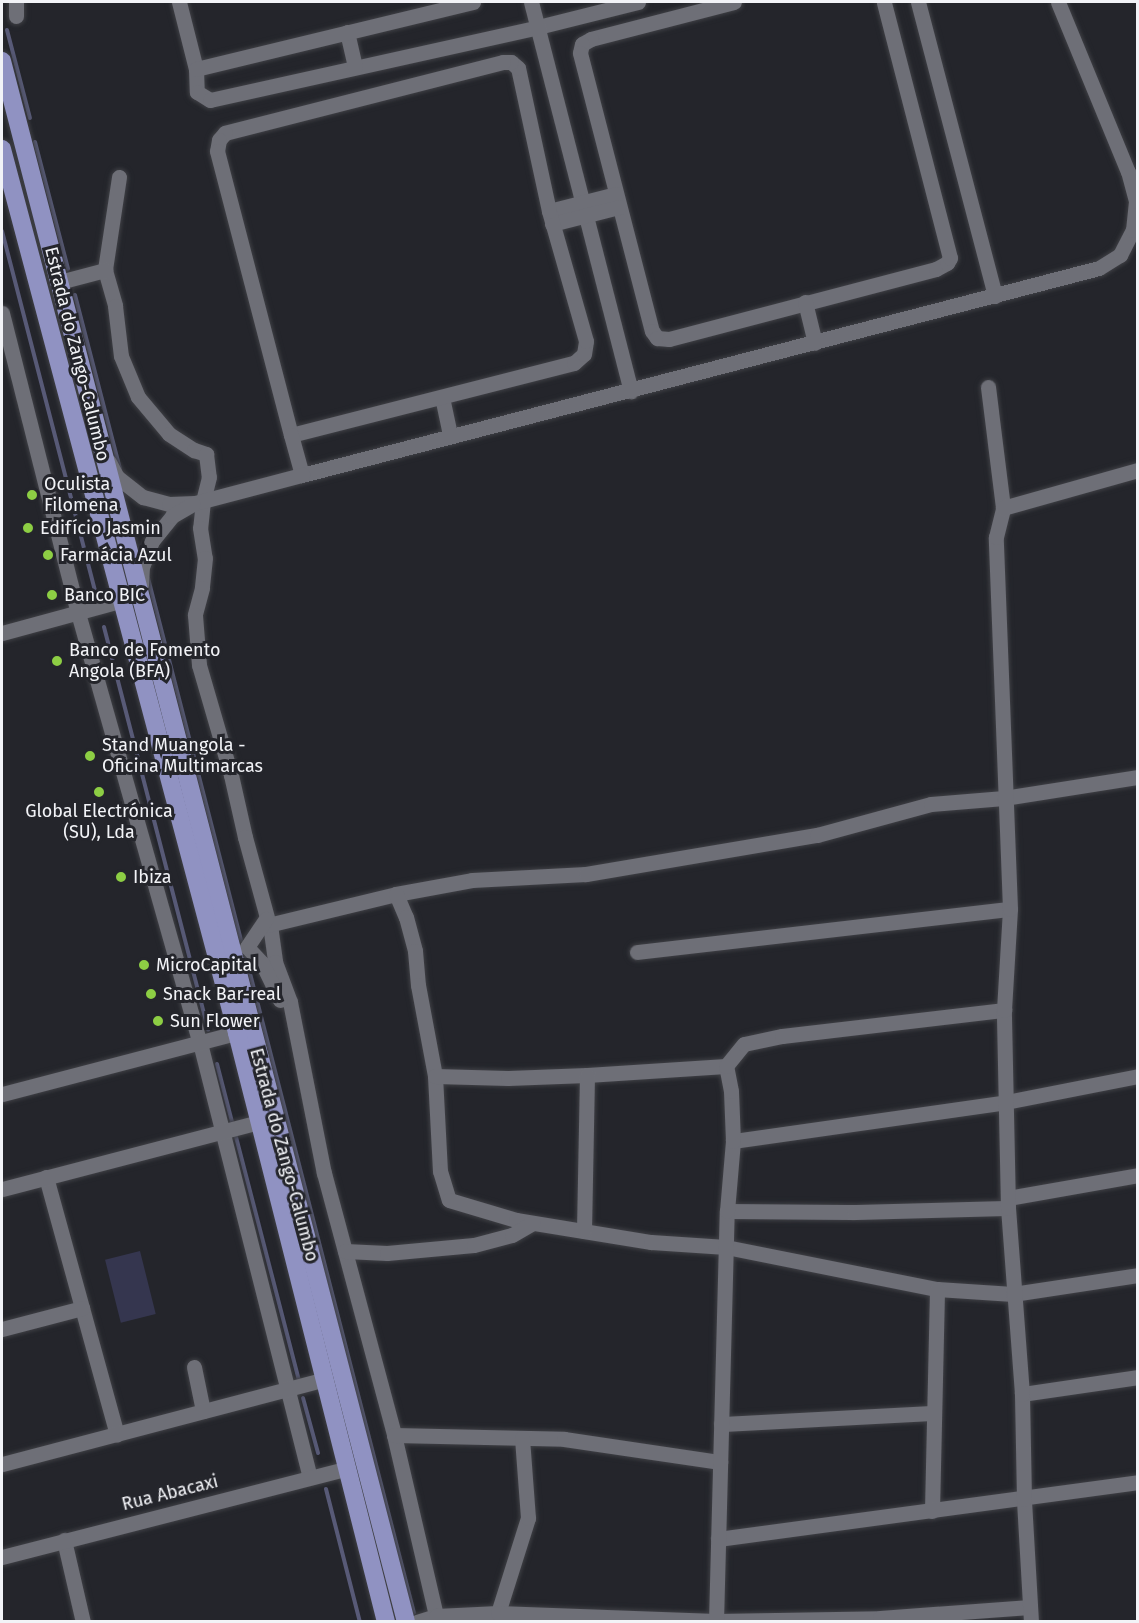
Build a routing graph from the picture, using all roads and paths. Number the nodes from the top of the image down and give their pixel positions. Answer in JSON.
{"nodes":[{"id":1,"x":179,"y":2,"type":"edge"},
{"id":2,"x":473,"y":2,"type":"edge"},
{"id":3,"x":531,"y":2,"type":"edge"},
{"id":4,"x":638,"y":2,"type":"edge"},
{"id":5,"x":734,"y":2,"type":"edge"},
{"id":6,"x":884,"y":2,"type":"edge"},
{"id":7,"x":918,"y":2,"type":"edge"},
{"id":8,"x":1058,"y":2,"type":"edge"},
{"id":9,"x":538,"y":27,"type":"junction"},
{"id":10,"x":348,"y":32,"type":"junction"},
{"id":11,"x":2,"y":62,"type":"edge"},
{"id":12,"x":355,"y":67,"type":"junction"},
{"id":13,"x":196,"y":69,"type":"junction"},
{"id":14,"x":2,"y":149,"type":"edge"},
{"id":15,"x":119,"y":177,"type":"dead end"},
{"id":16,"x":6,"y":181,"type":"edge"},
{"id":17,"x":617,"y":201,"type":"junction"},
{"id":18,"x":584,"y":209,"type":"junction"},
{"id":19,"x":551,"y":217,"type":"junction"},
{"id":20,"x":105,"y":270,"type":"junction"},
{"id":21,"x":67,"y":280,"type":"junction"},
{"id":22,"x":995,"y":296,"type":"junction"},
{"id":23,"x":806,"y":302,"type":"junction"},
{"id":24,"x":2,"y":313,"type":"edge"},
{"id":25,"x":815,"y":343,"type":"junction"},
{"id":26,"x":988,"y":387,"type":"dead end"},
{"id":27,"x":631,"y":391,"type":"junction"},
{"id":28,"x":442,"y":396,"type":"junction"},
{"id":29,"x":291,"y":435,"type":"junction"},
{"id":30,"x":450,"y":436,"type":"junction"},
{"id":31,"x":102,"y":449,"type":"junction"},
{"id":32,"x":1137,"y":470,"type":"edge"},
{"id":33,"x":302,"y":475,"type":"junction"},
{"id":34,"x":199,"y":502,"type":"junction"},
{"id":35,"x":1003,"y":508,"type":"junction"},
{"id":36,"x":140,"y":596,"type":"junction"},
{"id":37,"x":120,"y":601,"type":"junction"},
{"id":38,"x":78,"y":613,"type":"junction"},
{"id":39,"x":2,"y":633,"type":"edge"},
{"id":40,"x":1137,"y":777,"type":"edge"},
{"id":41,"x":1004,"y":798,"type":"junction"},
{"id":42,"x":396,"y":894,"type":"junction"},
{"id":43,"x":1010,"y":909,"type":"junction"},
{"id":44,"x":267,"y":922,"type":"junction"},
{"id":45,"x":239,"y":948,"type":"junction"},
{"id":46,"x":637,"y":952,"type":"dead end"},
{"id":47,"x":275,"y":962,"type":"junction"},
{"id":48,"x":1004,"y":1010,"type":"junction"},
{"id":49,"x":237,"y":1033,"type":"junction"},
{"id":50,"x":296,"y":1033,"type":"junction"},
{"id":51,"x":200,"y":1043,"type":"junction"},
{"id":52,"x":726,"y":1066,"type":"junction"},
{"id":53,"x":587,"y":1075,"type":"junction"},
{"id":54,"x":435,"y":1076,"type":"junction"},
{"id":55,"x":1137,"y":1076,"type":"edge"},
{"id":56,"x":2,"y":1094,"type":"edge"},
{"id":57,"x":1006,"y":1102,"type":"junction"},
{"id":58,"x":260,"y":1122,"type":"junction"},
{"id":59,"x":221,"y":1132,"type":"junction"},
{"id":60,"x":733,"y":1141,"type":"junction"},
{"id":61,"x":1137,"y":1175,"type":"edge"},
{"id":62,"x":46,"y":1177,"type":"junction"},
{"id":63,"x":2,"y":1189,"type":"edge"},
{"id":64,"x":1008,"y":1203,"type":"junction"},
{"id":65,"x":727,"y":1211,"type":"junction"},
{"id":66,"x":533,"y":1223,"type":"junction"},
{"id":67,"x":584,"y":1231,"type":"junction"},
{"id":68,"x":726,"y":1247,"type":"junction"},
{"id":69,"x":345,"y":1251,"type":"junction"},
{"id":70,"x":1137,"y":1275,"type":"edge"},
{"id":71,"x":937,"y":1289,"type":"junction"},
{"id":72,"x":1013,"y":1294,"type":"junction"},
{"id":73,"x":82,"y":1308,"type":"junction"},
{"id":74,"x":2,"y":1329,"type":"edge"},
{"id":75,"x":194,"y":1367,"type":"dead end"},
{"id":76,"x":1137,"y":1377,"type":"edge"},
{"id":77,"x":325,"y":1380,"type":"junction"},
{"id":78,"x":287,"y":1389,"type":"junction"},
{"id":79,"x":1022,"y":1394,"type":"junction"},
{"id":80,"x":203,"y":1411,"type":"junction"},
{"id":81,"x":934,"y":1413,"type":"junction"},
{"id":82,"x":721,"y":1424,"type":"junction"},
{"id":83,"x":117,"y":1434,"type":"junction"},
{"id":84,"x":394,"y":1435,"type":"junction"},
{"id":85,"x":522,"y":1438,"type":"junction"},
{"id":86,"x":720,"y":1462,"type":"junction"},
{"id":87,"x":2,"y":1464,"type":"edge"},
{"id":88,"x":348,"y":1468,"type":"junction"},
{"id":89,"x":310,"y":1477,"type":"junction"},
{"id":90,"x":1137,"y":1482,"type":"edge"},
{"id":91,"x":1024,"y":1499,"type":"junction"},
{"id":92,"x":932,"y":1511,"type":"junction"},
{"id":93,"x":718,"y":1539,"type":"junction"},
{"id":94,"x":64,"y":1540,"type":"junction"},
{"id":95,"x":2,"y":1557,"type":"edge"},
{"id":96,"x":498,"y":1612,"type":"junction"},
{"id":97,"x":1030,"y":1614,"type":"edge"},
{"id":98,"x":420,"y":1620,"type":"edge"},
{"id":99,"x":880,"y":1620,"type":"edge"},
{"id":100,"x":716,"y":1621,"type":"edge"},
{"id":101,"x":83,"y":1622,"type":"edge"},
{"id":102,"x":386,"y":1622,"type":"edge"}],
"edges":[{"from":1,"to":13,"type":"street"},
{"from":2,"to":10,"type":"street"},
{"from":3,"to":9,"type":"street"},
{"from":4,"to":9,"type":"street"},
{"from":5,"to":17,"type":"street"},
{"from":6,"to":23,"type":"street"},
{"from":7,"to":22,"type":"street"},
{"from":8,"to":22,"type":"street"},
{"from":9,"to":12,"type":"street"},
{"from":9,"to":18,"type":"street"},
{"from":10,"to":12,"type":"street"},
{"from":10,"to":13,"type":"street"},
{"from":11,"to":21,"type":"main road","name":"Estrada do Zango-Calumbo"},
{"from":12,"to":13,"type":"street"},
{"from":14,"to":16,"type":"main road","name":"Estrada do Zango-Calumbo"},
{"from":15,"to":20,"type":"street"},
{"from":16,"to":37,"type":"main road","name":"Estrada do Zango-Calumbo"},
{"from":17,"to":18,"type":"street"},
{"from":17,"to":23,"type":"street"},
{"from":18,"to":19,"type":"street"},
{"from":18,"to":27,"type":"street"},
{"from":19,"to":28,"type":"street"},
{"from":19,"to":29,"type":"street"},
{"from":20,"to":21,"type":"street"},
{"from":20,"to":34,"type":"street"},
{"from":21,"to":31,"type":"main road","name":"Estrada do Zango-Calumbo"},
{"from":22,"to":25,"type":"street"},
{"from":23,"to":25,"type":"street"},
{"from":24,"to":38,"type":"street"},
{"from":25,"to":27,"type":"street"},
{"from":26,"to":35,"type":"street"},
{"from":27,"to":30,"type":"street"},
{"from":28,"to":29,"type":"street"},
{"from":28,"to":30,"type":"street"},
{"from":29,"to":33,"type":"street"},
{"from":30,"to":33,"type":"street"},
{"from":31,"to":34,"type":"street"},
{"from":31,"to":36,"type":"main road","name":"Estrada do Zango-Calumbo"},
{"from":32,"to":35,"type":"street"},
{"from":33,"to":34,"type":"street"},
{"from":34,"to":36,"type":"street"},
{"from":34,"to":44,"type":"street"},
{"from":35,"to":41,"type":"street"},
{"from":36,"to":45,"type":"main road","name":"Estrada do Zango-Calumbo"},
{"from":37,"to":38,"type":"street"},
{"from":37,"to":49,"type":"main road","name":"Estrada do Zango-Calumbo"},
{"from":38,"to":39,"type":"street"},
{"from":38,"to":51,"type":"street"},
{"from":40,"to":41,"type":"street"},
{"from":41,"to":42,"type":"street"},
{"from":41,"to":43,"type":"street"},
{"from":42,"to":44,"type":"street"},
{"from":42,"to":54,"type":"street"},
{"from":43,"to":46,"type":"street"},
{"from":43,"to":48,"type":"street"},
{"from":44,"to":45,"type":"street"},
{"from":44,"to":47,"type":"street"},
{"from":45,"to":47,"type":"street"},
{"from":45,"to":50,"type":"street"},
{"from":45,"to":98,"type":"main road","name":"Estrada do Zango-Calumbo"},
{"from":47,"to":50,"type":"street"},
{"from":48,"to":52,"type":"street"},
{"from":48,"to":57,"type":"street"},
{"from":49,"to":51,"type":"street"},
{"from":49,"to":58,"type":"main road","name":"Estrada do Zango-Calumbo"},
{"from":50,"to":69,"type":"street"},
{"from":51,"to":56,"type":"street"},
{"from":51,"to":59,"type":"street"},
{"from":52,"to":53,"type":"street"},
{"from":52,"to":60,"type":"street"},
{"from":53,"to":54,"type":"street"},
{"from":53,"to":67,"type":"street"},
{"from":54,"to":66,"type":"street"},
{"from":55,"to":57,"type":"street"},
{"from":57,"to":60,"type":"street"},
{"from":57,"to":64,"type":"street"},
{"from":58,"to":59,"type":"street"},
{"from":58,"to":77,"type":"main road","name":"Estrada do Zango-Calumbo"},
{"from":59,"to":62,"type":"street"},
{"from":59,"to":78,"type":"street"},
{"from":60,"to":65,"type":"street"},
{"from":61,"to":64,"type":"street"},
{"from":62,"to":63,"type":"street"},
{"from":62,"to":73,"type":"street"},
{"from":64,"to":65,"type":"street"},
{"from":64,"to":72,"type":"street"},
{"from":65,"to":68,"type":"street"},
{"from":66,"to":67,"type":"street"},
{"from":66,"to":69,"type":"street"},
{"from":67,"to":68,"type":"street"},
{"from":68,"to":71,"type":"street"},
{"from":68,"to":82,"type":"street"},
{"from":69,"to":84,"type":"street"},
{"from":70,"to":72,"type":"street"},
{"from":71,"to":72,"type":"street"},
{"from":71,"to":81,"type":"street"},
{"from":72,"to":79,"type":"street"},
{"from":73,"to":74,"type":"street"},
{"from":73,"to":83,"type":"street"},
{"from":75,"to":80,"type":"street"},
{"from":76,"to":79,"type":"street"},
{"from":77,"to":78,"type":"street"},
{"from":77,"to":88,"type":"main road","name":"Estrada do Zango-Calumbo"},
{"from":78,"to":80,"type":"street"},
{"from":78,"to":89,"type":"street"},
{"from":79,"to":91,"type":"street"},
{"from":80,"to":83,"type":"street"},
{"from":81,"to":82,"type":"street"},
{"from":81,"to":92,"type":"street"},
{"from":82,"to":86,"type":"street"},
{"from":83,"to":87,"type":"street"},
{"from":84,"to":85,"type":"street"},
{"from":84,"to":98,"type":"street"},
{"from":85,"to":86,"type":"street"},
{"from":85,"to":96,"type":"street"},
{"from":86,"to":93,"type":"street"},
{"from":88,"to":89,"type":"street","name":"Rua Abacaxi"},
{"from":88,"to":102,"type":"main road","name":"Estrada do Zango-Calumbo"},
{"from":89,"to":94,"type":"street","name":"Rua Abacaxi"},
{"from":90,"to":91,"type":"street"},
{"from":91,"to":92,"type":"street"},
{"from":91,"to":97,"type":"street"},
{"from":92,"to":93,"type":"street"},
{"from":93,"to":100,"type":"street"},
{"from":94,"to":95,"type":"street","name":"Rua Abacaxi"},
{"from":94,"to":101,"type":"street"},
{"from":96,"to":98,"type":"street"},
{"from":96,"to":100,"type":"street"},
{"from":97,"to":99,"type":"street"},
{"from":99,"to":100,"type":"street"}]}
